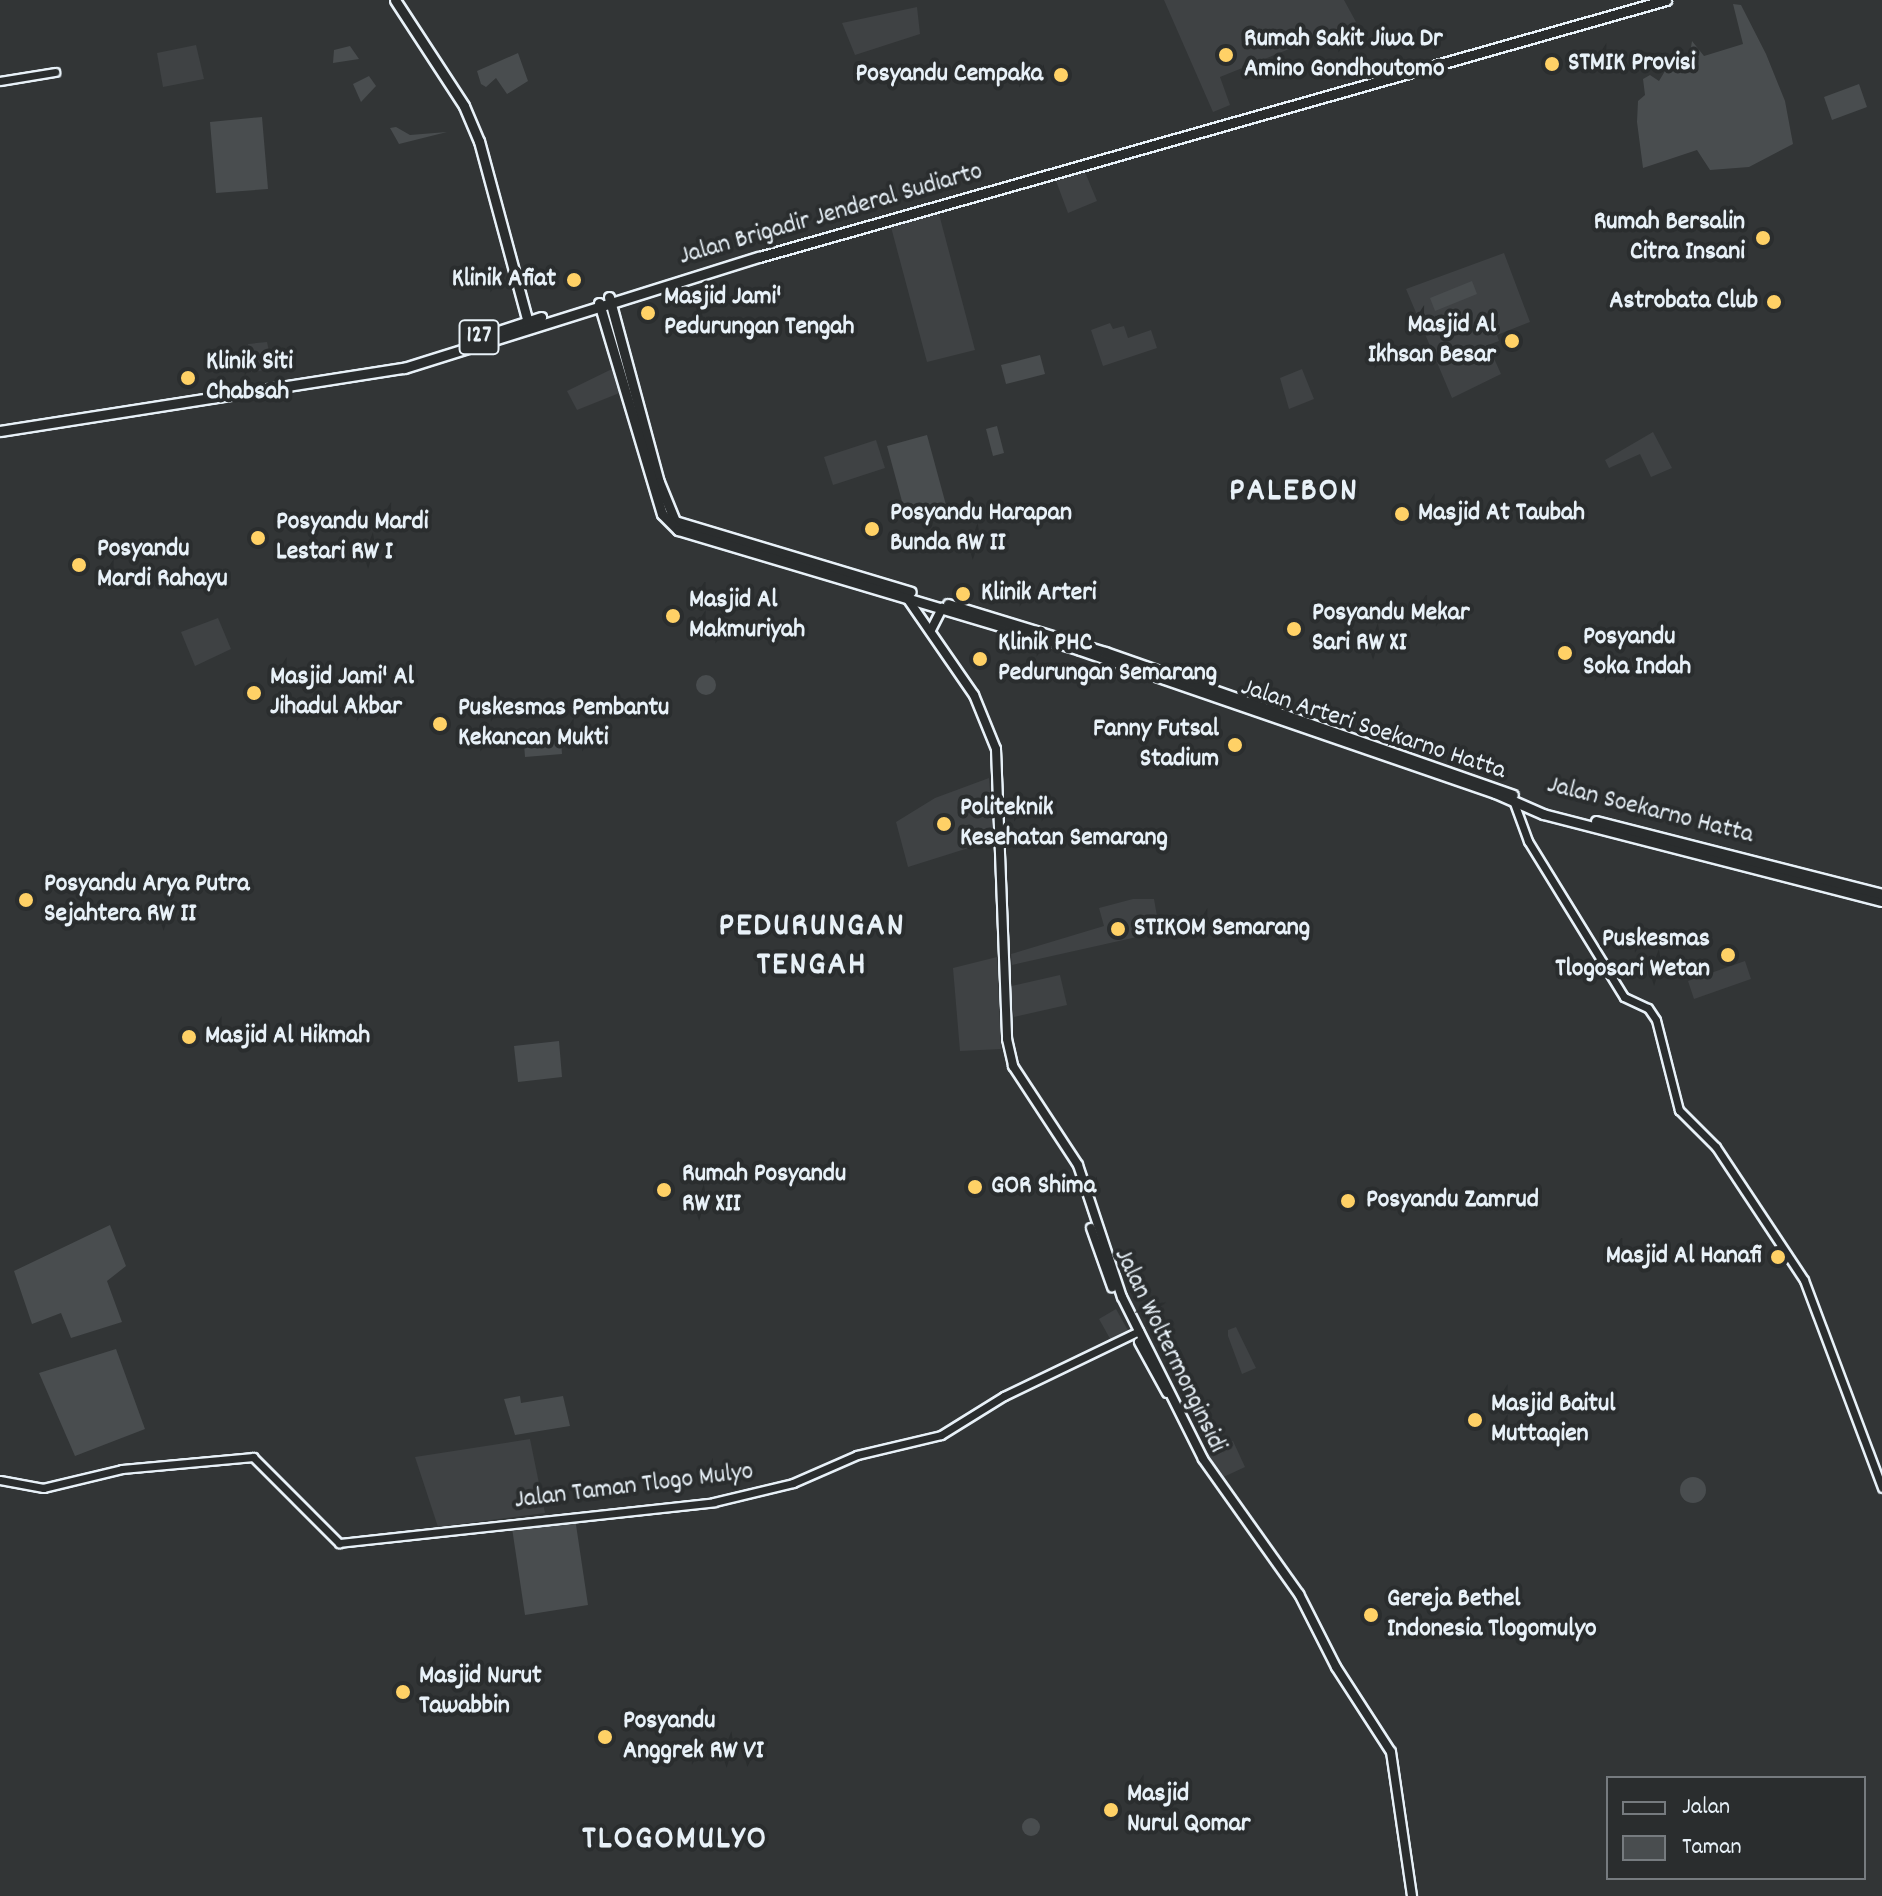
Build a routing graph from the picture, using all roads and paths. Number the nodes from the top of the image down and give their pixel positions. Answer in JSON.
{"nodes":[{"id":1,"x":395,"y":0,"type":"edge"},
{"id":2,"x":1648,"y":0,"type":"edge"},
{"id":3,"x":1666,"y":0,"type":"edge"},
{"id":4,"x":55,"y":72,"type":"dead end"},
{"id":5,"x":0,"y":81,"type":"edge"},
{"id":6,"x":822,"y":237,"type":"junction"},
{"id":7,"x":604,"y":302,"type":"junction"},
{"id":8,"x":527,"y":324,"type":"junction"},
{"id":9,"x":0,"y":429,"type":"edge"},
{"id":10,"x":902,"y":593,"type":"junction"},
{"id":11,"x":942,"y":608,"type":"junction"},
{"id":12,"x":931,"y":630,"type":"junction"},
{"id":13,"x":1233,"y":703,"type":"junction"},
{"id":14,"x":1513,"y":800,"type":"junction"},
{"id":15,"x":1782,"y":872,"type":"junction"},
{"id":16,"x":1882,"y":894,"type":"edge"},
{"id":17,"x":1882,"y":901,"type":"edge"},
{"id":18,"x":1119,"y":1298,"type":"junction"},
{"id":19,"x":1136,"y":1332,"type":"junction"},
{"id":20,"x":0,"y":1480,"type":"edge"},
{"id":21,"x":1882,"y":1488,"type":"edge"},
{"id":22,"x":1412,"y":1896,"type":"edge"}],
"edges":[{"from":1,"to":8,"type":"main road"},
{"from":2,"to":6,"type":"main road","name":"Jalan Brigadir Jenderal Sudiarto","number":"127"},
{"from":3,"to":6,"type":"main road","name":"Jalan Brigadir Jenderal Sudiarto","number":"127"},
{"from":4,"to":5,"type":"street"},
{"from":6,"to":7,"type":"main road","name":"Jalan Brigadir Jenderal Sudiarto","number":"127"},
{"from":7,"to":8,"type":"main road","name":"Jalan Brigadir Jenderal Sudiarto","number":"127"},
{"from":7,"to":10,"type":"main road","name":"Jalan Arteri Soekarno Hatta"},
{"from":8,"to":9,"type":"main road","name":"Jalan Brigadir Jenderal Sudiarto","number":"127"},
{"from":10,"to":11,"type":"main road","name":"Jalan Arteri Soekarno Hatta"},
{"from":10,"to":12,"type":"main road","name":"Jalan Woltermonginsidi"},
{"from":10,"to":13,"type":"main road","name":"Jalan Soekarno Hatta"},
{"from":10,"to":18,"type":"main road","name":"Jalan Woltermonginsidi"},
{"from":11,"to":12,"type":"main road"},
{"from":11,"to":13,"type":"main road","name":"Jalan Arteri Soekarno Hatta"},
{"from":12,"to":18,"type":"main road","name":"Jalan Woltermonginsidi"},
{"from":13,"to":14,"type":"main road","name":"Jalan Arteri Soekarno Hatta"},
{"from":13,"to":15,"type":"main road","name":"Jalan Soekarno Hatta"},
{"from":14,"to":15,"type":"main road","name":"Jalan Arteri Soekarno Hatta"},
{"from":14,"to":21,"type":"street"},
{"from":15,"to":16,"type":"main road","name":"Jalan Soekarno Hatta"},
{"from":15,"to":17,"type":"main road","name":"Jalan Arteri Soekarno Hatta"},
{"from":18,"to":19,"type":"main road","name":"Jalan Woltermonginsidi"},
{"from":19,"to":20,"type":"street","name":"Jalan Taman Tlogo Mulyo"},
{"from":19,"to":22,"type":"main road","name":"Jalan Woltermonginsidi"}]}
